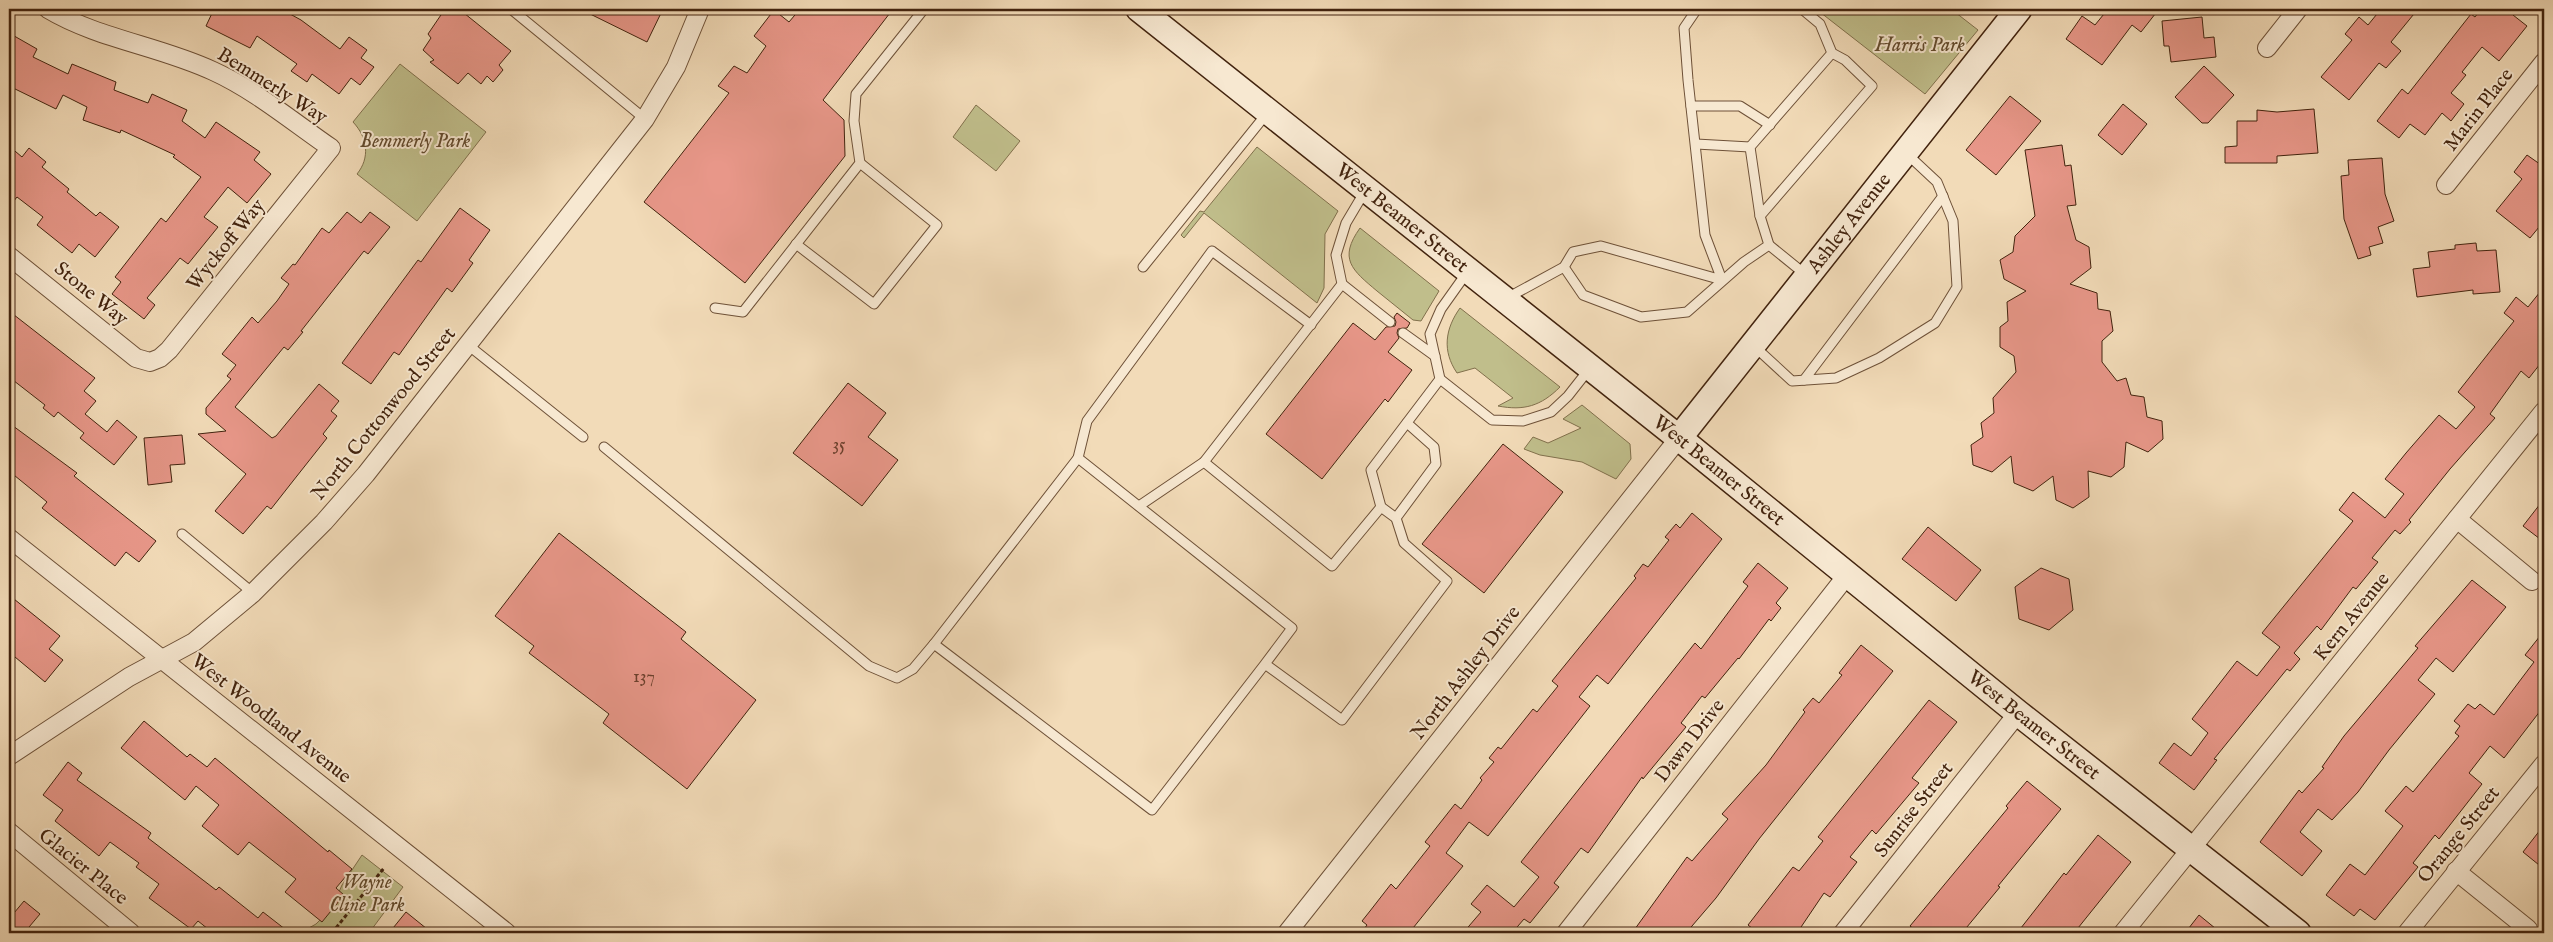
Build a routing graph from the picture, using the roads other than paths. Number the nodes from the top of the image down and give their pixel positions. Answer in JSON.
{"nodes":[{"id":1,"x":48,"y":9,"type":"edge"},
{"id":2,"x":511,"y":9,"type":"edge"},
{"id":3,"x":700,"y":9,"type":"edge"},
{"id":4,"x":924,"y":9,"type":"edge"},
{"id":5,"x":1139,"y":9,"type":"edge"},
{"id":6,"x":1697,"y":9,"type":"edge"},
{"id":7,"x":1802,"y":9,"type":"edge"},
{"id":8,"x":2019,"y":9,"type":"edge"},
{"id":9,"x":2298,"y":9,"type":"edge"},
{"id":10,"x":2267,"y":48,"type":"dead end"},
{"id":11,"x":1832,"y":53,"type":"junction"},
{"id":12,"x":2544,"y":62,"type":"edge"},
{"id":13,"x":1692,"y":106,"type":"junction"},
{"id":14,"x":1268,"y":112,"type":"junction"},
{"id":15,"x":645,"y":119,"type":"junction"},
{"id":16,"x":1770,"y":125,"type":"junction"},
{"id":17,"x":1696,"y":144,"type":"junction"},
{"id":18,"x":1750,"y":147,"type":"junction"},
{"id":19,"x":331,"y":148,"type":"joint"},
{"id":20,"x":1905,"y":152,"type":"junction"},
{"id":21,"x":860,"y":163,"type":"junction"},
{"id":22,"x":2446,"y":185,"type":"dead end"},
{"id":23,"x":1366,"y":190,"type":"junction"},
{"id":24,"x":1943,"y":196,"type":"junction"},
{"id":25,"x":1760,"y":216,"type":"junction"},
{"id":26,"x":796,"y":244,"type":"junction"},
{"id":27,"x":1769,"y":246,"type":"junction"},
{"id":28,"x":9,"y":256,"type":"edge"},
{"id":29,"x":1144,"y":267,"type":"dead end"},
{"id":30,"x":1564,"y":267,"type":"junction"},
{"id":31,"x":1468,"y":271,"type":"junction"},
{"id":32,"x":1807,"y":276,"type":"junction"},
{"id":33,"x":1722,"y":280,"type":"junction"},
{"id":34,"x":1342,"y":284,"type":"junction"},
{"id":35,"x":1504,"y":299,"type":"junction"},
{"id":36,"x":714,"y":308,"type":"dead end"},
{"id":37,"x":1390,"y":322,"type":"dead end"},
{"id":38,"x":1311,"y":325,"type":"junction"},
{"id":39,"x":1403,"y":333,"type":"dead end"},
{"id":40,"x":468,"y":345,"type":"junction"},
{"id":41,"x":1753,"y":345,"type":"junction"},
{"id":42,"x":1435,"y":356,"type":"junction"},
{"id":43,"x":150,"y":362,"type":"joint"},
{"id":44,"x":1590,"y":368,"type":"junction"},
{"id":45,"x":1440,"y":379,"type":"junction"},
{"id":46,"x":1804,"y":380,"type":"junction"},
{"id":47,"x":2544,"y":411,"type":"edge"},
{"id":48,"x":1406,"y":423,"type":"junction"},
{"id":49,"x":583,"y":437,"type":"dead end"},
{"id":50,"x":1679,"y":438,"type":"junction"},
{"id":51,"x":604,"y":447,"type":"dead end"},
{"id":52,"x":1078,"y":458,"type":"junction"},
{"id":53,"x":1204,"y":462,"type":"junction"},
{"id":54,"x":1139,"y":506,"type":"junction"},
{"id":55,"x":1381,"y":507,"type":"junction"},
{"id":56,"x":1396,"y":518,"type":"junction"},
{"id":57,"x":2457,"y":518,"type":"junction"},
{"id":58,"x":182,"y":534,"type":"dead end"},
{"id":59,"x":9,"y":538,"type":"edge"},
{"id":60,"x":1848,"y":574,"type":"junction"},
{"id":61,"x":2532,"y":581,"type":"dead end"},
{"id":62,"x":254,"y":593,"type":"junction"},
{"id":63,"x":934,"y":644,"type":"junction"},
{"id":64,"x":160,"y":659,"type":"junction"},
{"id":65,"x":1265,"y":664,"type":"junction"},
{"id":66,"x":2018,"y":713,"type":"junction"},
{"id":67,"x":9,"y":756,"type":"edge"},
{"id":68,"x":2544,"y":764,"type":"edge"},
{"id":69,"x":9,"y":832,"type":"edge"},
{"id":70,"x":2192,"y":848,"type":"junction"},
{"id":71,"x":2456,"y":871,"type":"junction"},
{"id":72,"x":2528,"y":929,"type":"dead end"},
{"id":73,"x":131,"y":933,"type":"edge"},
{"id":74,"x":507,"y":933,"type":"edge"},
{"id":75,"x":1287,"y":933,"type":"edge"},
{"id":76,"x":1566,"y":933,"type":"edge"},
{"id":77,"x":1843,"y":933,"type":"edge"},
{"id":78,"x":2123,"y":933,"type":"edge"},
{"id":79,"x":2298,"y":933,"type":"edge"},
{"id":80,"x":2407,"y":933,"type":"edge"}],
"edges":[{"from":1,"to":19,"type":"street","name":"Bemmerly Way"},
{"from":2,"to":15,"type":"lane"},
{"from":3,"to":15,"type":"street","name":"North Cottonwood Street"},
{"from":4,"to":21,"type":"lane"},
{"from":5,"to":14,"type":"street","name":"West Beamer Street"},
{"from":6,"to":13,"type":"lane"},
{"from":7,"to":11,"type":"lane"},
{"from":8,"to":20,"type":"street","name":"Ashley Avenue"},
{"from":9,"to":10,"type":"street"},
{"from":11,"to":16,"type":"lane"},
{"from":11,"to":25,"type":"lane"},
{"from":12,"to":22,"type":"street","name":"Marin Place"},
{"from":13,"to":16,"type":"lane"},
{"from":13,"to":17,"type":"lane"},
{"from":14,"to":23,"type":"street","name":"West Beamer Street"},
{"from":14,"to":29,"type":"lane"},
{"from":15,"to":40,"type":"street","name":"North Cottonwood Street"},
{"from":16,"to":18,"type":"lane"},
{"from":17,"to":18,"type":"lane"},
{"from":17,"to":33,"type":"lane"},
{"from":18,"to":25,"type":"lane"},
{"from":19,"to":43,"type":"street","name":"Wyckoff Way"},
{"from":20,"to":24,"type":"lane"},
{"from":20,"to":32,"type":"street","name":"Ashley Avenue"},
{"from":21,"to":26,"type":"lane"},
{"from":21,"to":26,"type":"lane"},
{"from":23,"to":31,"type":"street","name":"West Beamer Street"},
{"from":23,"to":34,"type":"lane"},
{"from":24,"to":46,"type":"lane"},
{"from":24,"to":46,"type":"lane"},
{"from":25,"to":27,"type":"lane"},
{"from":26,"to":36,"type":"lane"},
{"from":27,"to":32,"type":"lane"},
{"from":27,"to":33,"type":"lane"},
{"from":28,"to":43,"type":"street","name":"Stone Way"},
{"from":30,"to":33,"type":"lane"},
{"from":30,"to":33,"type":"lane"},
{"from":30,"to":35,"type":"lane"},
{"from":31,"to":35,"type":"street","name":"West Beamer Street"},
{"from":31,"to":42,"type":"lane"},
{"from":32,"to":41,"type":"street","name":"Ashley Avenue"},
{"from":34,"to":37,"type":"lane"},
{"from":34,"to":38,"type":"lane"},
{"from":35,"to":44,"type":"street","name":"West Beamer Street"},
{"from":38,"to":52,"type":"lane"},
{"from":38,"to":53,"type":"lane"},
{"from":39,"to":42,"type":"lane"},
{"from":40,"to":49,"type":"lane"},
{"from":40,"to":62,"type":"street","name":"North Cottonwood Street"},
{"from":41,"to":46,"type":"lane"},
{"from":41,"to":50,"type":"street","name":"Ashley Avenue"},
{"from":42,"to":45,"type":"lane"},
{"from":44,"to":45,"type":"lane"},
{"from":44,"to":50,"type":"street","name":"West Beamer Street"},
{"from":45,"to":48,"type":"lane"},
{"from":47,"to":57,"type":"street","name":"Kern Avenue"},
{"from":48,"to":55,"type":"lane"},
{"from":48,"to":56,"type":"lane"},
{"from":50,"to":60,"type":"street","name":"West Beamer Street"},
{"from":50,"to":75,"type":"street","name":"North Ashley Drive"},
{"from":51,"to":63,"type":"lane"},
{"from":52,"to":54,"type":"lane"},
{"from":52,"to":63,"type":"lane"},
{"from":53,"to":54,"type":"lane"},
{"from":53,"to":55,"type":"lane"},
{"from":54,"to":65,"type":"lane"},
{"from":55,"to":56,"type":"lane"},
{"from":56,"to":65,"type":"lane"},
{"from":57,"to":61,"type":"street"},
{"from":57,"to":70,"type":"street","name":"Kern Avenue"},
{"from":58,"to":62,"type":"lane"},
{"from":59,"to":64,"type":"street","name":"West Woodland Avenue"},
{"from":60,"to":66,"type":"street","name":"West Beamer Street"},
{"from":60,"to":76,"type":"street","name":"Dawn Drive"},
{"from":62,"to":64,"type":"street","name":"North Cottonwood Street"},
{"from":63,"to":65,"type":"lane"},
{"from":64,"to":67,"type":"street","name":"North Cottonwood Street"},
{"from":64,"to":74,"type":"street","name":"West Woodland Avenue"},
{"from":66,"to":70,"type":"street","name":"West Beamer Street"},
{"from":66,"to":77,"type":"street","name":"Sunrise Street"},
{"from":68,"to":71,"type":"street","name":"Orange Street"},
{"from":69,"to":73,"type":"street","name":"Glacier Place"},
{"from":70,"to":78,"type":"street","name":"Kern Avenue"},
{"from":70,"to":79,"type":"street","name":"West Beamer Street"},
{"from":71,"to":72,"type":"street"},
{"from":71,"to":80,"type":"street","name":"Orange Street"}]}
